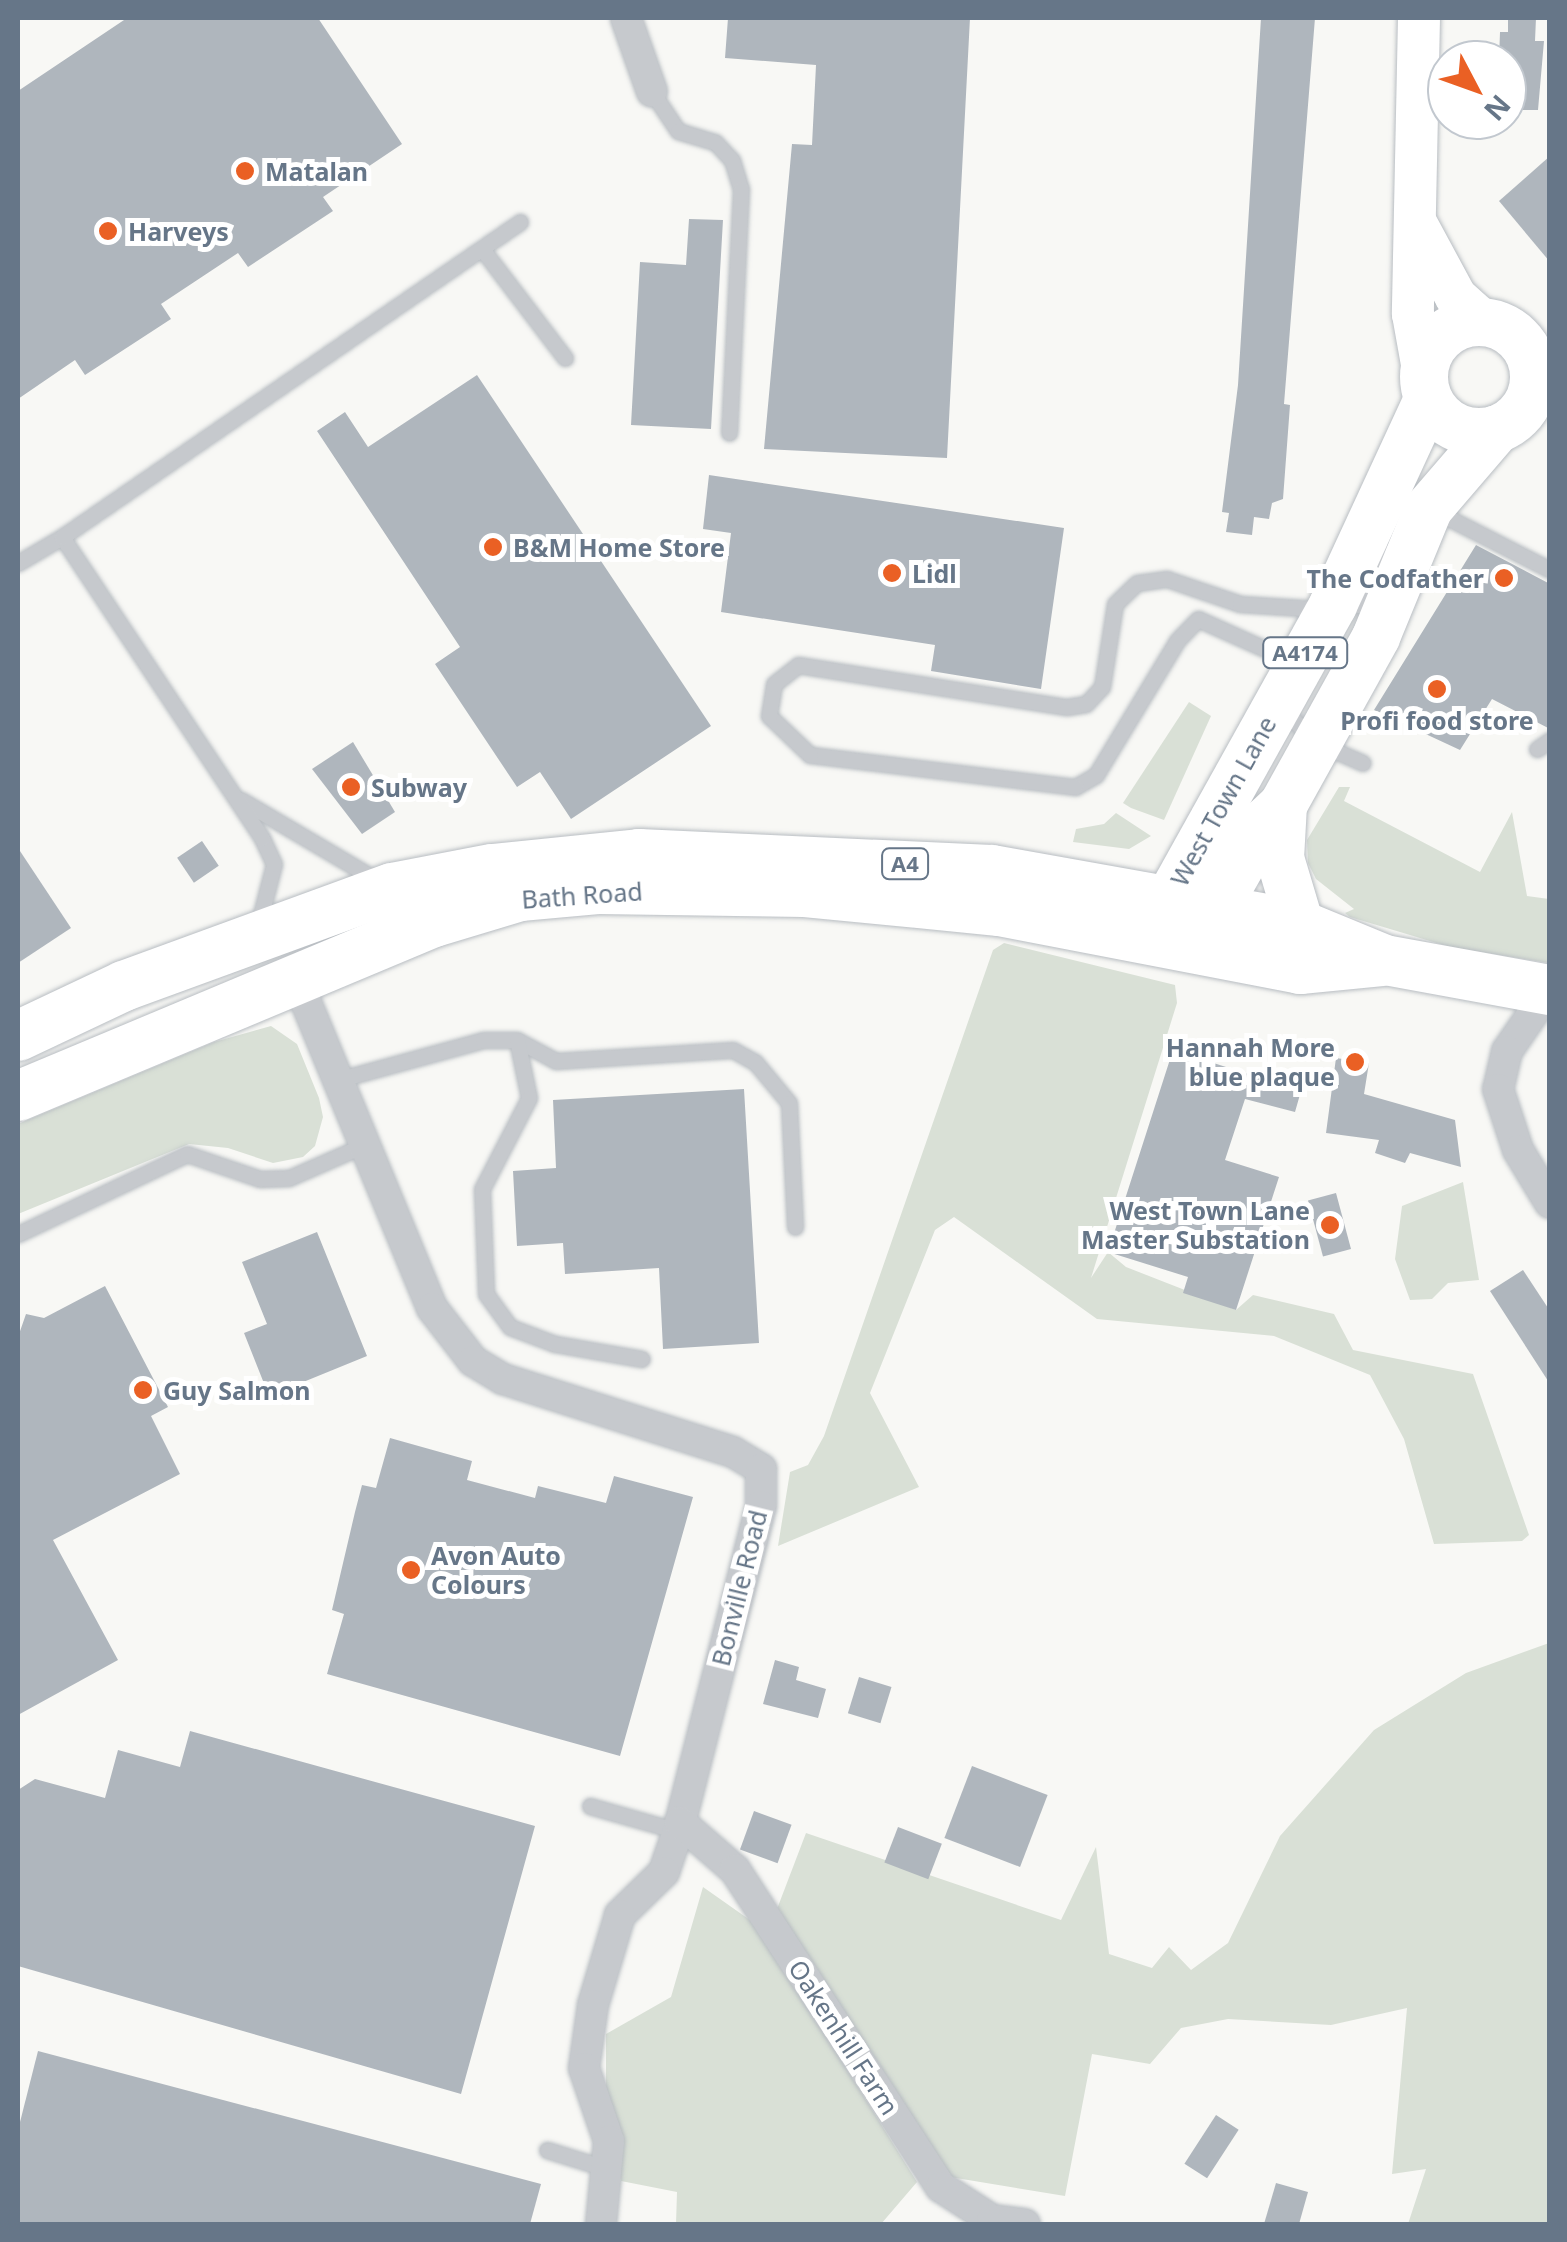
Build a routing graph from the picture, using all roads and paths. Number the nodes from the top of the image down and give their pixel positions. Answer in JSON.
{"nodes":[{"id":1,"x":626,"y":18,"type":"edge"},
{"id":2,"x":1419,"y":18,"type":"edge"},
{"id":3,"x":652,"y":92,"type":"joint"},
{"id":4,"x":520,"y":222,"type":"dead end"},
{"id":5,"x":1417,"y":224,"type":"junction"},
{"id":6,"x":482,"y":249,"type":"junction"},
{"id":7,"x":1515,"y":324,"type":"edge"},
{"id":8,"x":565,"y":358,"type":"dead end"},
{"id":9,"x":1425,"y":381,"type":"junction"},
{"id":10,"x":1541,"y":387,"type":"edge"},
{"id":11,"x":1497,"y":429,"type":"junction"},
{"id":12,"x":729,"y":433,"type":"dead end"},
{"id":13,"x":1430,"y":508,"type":"junction"},
{"id":14,"x":62,"y":537,"type":"junction"},
{"id":15,"x":18,"y":564,"type":"edge"},
{"id":16,"x":1550,"y":570,"type":"edge"},
{"id":17,"x":1340,"y":614,"type":"junction"},
{"id":18,"x":1301,"y":674,"type":"junction"},
{"id":19,"x":1316,"y":742,"type":"junction"},
{"id":20,"x":1363,"y":763,"type":"dead end"},
{"id":21,"x":242,"y":800,"type":"junction"},
{"id":22,"x":1283,"y":805,"type":"junction"},
{"id":23,"x":392,"y":888,"type":"junction"},
{"id":24,"x":1189,"y":917,"type":"junction"},
{"id":25,"x":1300,"y":925,"type":"junction"},
{"id":26,"x":249,"y":942,"type":"junction"},
{"id":27,"x":1385,"y":960,"type":"junction"},
{"id":28,"x":296,"y":978,"type":"junction"},
{"id":29,"x":1549,"y":990,"type":"edge"},
{"id":30,"x":18,"y":1036,"type":"edge"},
{"id":31,"x":516,"y":1040,"type":"junction"},
{"id":32,"x":336,"y":1080,"type":"junction"},
{"id":33,"x":18,"y":1096,"type":"edge"},
{"id":34,"x":362,"y":1146,"type":"junction"},
{"id":35,"x":1550,"y":1202,"type":"edge"},
{"id":36,"x":795,"y":1228,"type":"dead end"},
{"id":37,"x":18,"y":1234,"type":"edge"},
{"id":38,"x":642,"y":1358,"type":"dead end"},
{"id":39,"x":590,"y":1806,"type":"dead end"},
{"id":40,"x":679,"y":1827,"type":"junction"},
{"id":41,"x":547,"y":2150,"type":"dead end"},
{"id":42,"x":608,"y":2168,"type":"junction"},
{"id":43,"x":601,"y":2224,"type":"edge"},
{"id":44,"x":1025,"y":2224,"type":"edge"}],
"edges":[{"from":1,"to":3,"type":"street"},
{"from":2,"to":5,"type":"main road"},
{"from":3,"to":12,"type":"lane"},
{"from":4,"to":6,"type":"lane"},
{"from":5,"to":7,"type":"main road"},
{"from":5,"to":9,"type":"main road"},
{"from":6,"to":8,"type":"lane"},
{"from":6,"to":14,"type":"lane"},
{"from":7,"to":9,"type":"main road","number":"A4174"},
{"from":7,"to":10,"type":"main road","number":"A4174"},
{"from":9,"to":11,"type":"main road"},
{"from":9,"to":17,"type":"main road","name":"West Town Lane","number":"A4174"},
{"from":10,"to":11,"type":"main road","number":"A4174"},
{"from":11,"to":13,"type":"main road","name":"West Town Lane","number":"A4174"},
{"from":13,"to":16,"type":"lane"},
{"from":13,"to":17,"type":"lane"},
{"from":13,"to":19,"type":"main road","name":"West Town Lane","number":"A4174"},
{"from":14,"to":15,"type":"lane"},
{"from":14,"to":21,"type":"lane"},
{"from":17,"to":18,"type":"main road","name":"West Town Lane","number":"A4174"},
{"from":17,"to":18,"type":"lane"},
{"from":18,"to":19,"type":"lane"},
{"from":18,"to":24,"type":"main road","name":"West Town Lane","number":"A4174"},
{"from":19,"to":20,"type":"lane"},
{"from":19,"to":22,"type":"main road","name":"West Town Lane","number":"A4174"},
{"from":21,"to":23,"type":"lane"},
{"from":21,"to":26,"type":"lane"},
{"from":22,"to":24,"type":"main road","name":"West Town Lane","number":"A4174"},
{"from":22,"to":25,"type":"main road","name":"West Town Lane","number":"A4174"},
{"from":23,"to":24,"type":"highway","name":"Bath Road","number":"A4"},
{"from":23,"to":26,"type":"highway","name":"Bath Road","number":"A4"},
{"from":24,"to":25,"type":"highway","number":"A4"},
{"from":24,"to":27,"type":"highway","number":"A4"},
{"from":24,"to":28,"type":"highway","name":"Bath Road","number":"A4"},
{"from":25,"to":27,"type":"highway","number":"A4"},
{"from":26,"to":30,"type":"highway","name":"Bath Road","number":"A4"},
{"from":27,"to":29,"type":"highway","number":"A4"},
{"from":28,"to":32,"type":"street","name":"Bonville Road"},
{"from":28,"to":33,"type":"highway","name":"Bath Road","number":"A4"},
{"from":29,"to":35,"type":"street"},
{"from":31,"to":32,"type":"lane"},
{"from":31,"to":36,"type":"lane"},
{"from":31,"to":38,"type":"lane"},
{"from":32,"to":34,"type":"street","name":"Bonville Road"},
{"from":34,"to":37,"type":"lane"},
{"from":34,"to":40,"type":"street","name":"Bonville Road"},
{"from":39,"to":40,"type":"lane"},
{"from":40,"to":42,"type":"street","name":"Bonville Road"},
{"from":40,"to":44,"type":"street","name":"Oakenhill Farm"},
{"from":41,"to":42,"type":"lane"},
{"from":42,"to":43,"type":"street","name":"Bonville Road"}]}
